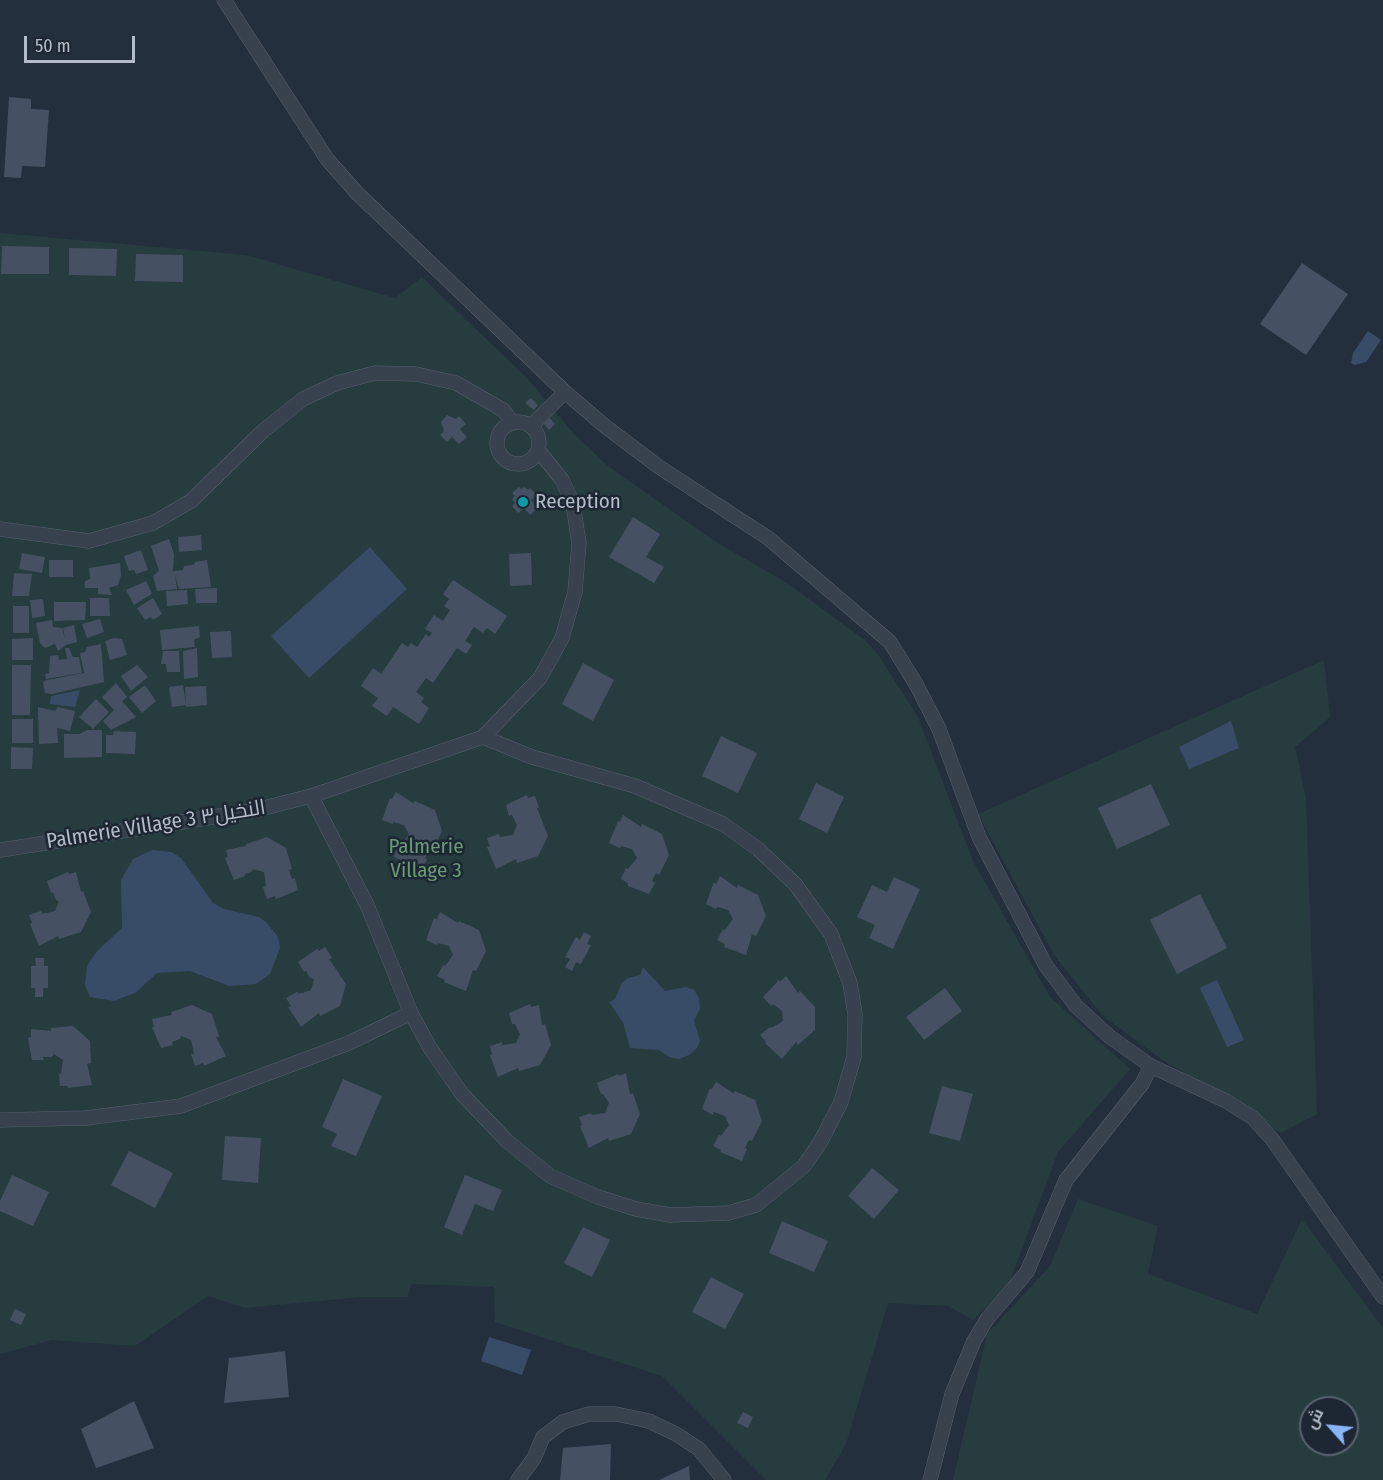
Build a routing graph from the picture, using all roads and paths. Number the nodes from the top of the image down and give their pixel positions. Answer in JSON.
{"nodes":[{"id":1,"x":224,"y":0,"type":"edge"},
{"id":2,"x":565,"y":392,"type":"junction"},
{"id":3,"x":513,"y":423,"type":"junction"},
{"id":4,"x":531,"y":426,"type":"junction"},
{"id":5,"x":539,"y":451,"type":"junction"},
{"id":6,"x":0,"y":529,"type":"edge"},
{"id":7,"x":483,"y":737,"type":"junction"},
{"id":8,"x":311,"y":796,"type":"junction"},
{"id":9,"x":0,"y":850,"type":"edge"},
{"id":10,"x":411,"y":1013,"type":"junction"},
{"id":11,"x":1151,"y":1066,"type":"junction"},
{"id":12,"x":0,"y":1120,"type":"edge"},
{"id":13,"x":1383,"y":1297,"type":"edge"},
{"id":14,"x":518,"y":1480,"type":"edge"},
{"id":15,"x":724,"y":1480,"type":"edge"},
{"id":16,"x":930,"y":1480,"type":"edge"}],
"edges":[{"from":1,"to":2,"type":"street"},
{"from":2,"to":4,"type":"street"},
{"from":2,"to":11,"type":"street"},
{"from":3,"to":4,"type":"street"},
{"from":3,"to":5,"type":"street"},
{"from":3,"to":6,"type":"street"},
{"from":4,"to":5,"type":"street","name":"Palmerie Village 3 النخيل٣"},
{"from":5,"to":7,"type":"street","name":"Palmerie Village 3 النخيل٣"},
{"from":7,"to":8,"type":"street","name":"Palmerie Village 3 النخيل٣"},
{"from":7,"to":10,"type":"street"},
{"from":8,"to":9,"type":"street","name":"Palmerie Village 3 النخيل٣"},
{"from":8,"to":10,"type":"street"},
{"from":10,"to":12,"type":"street"},
{"from":11,"to":13,"type":"street"},
{"from":11,"to":16,"type":"street"},
{"from":14,"to":15,"type":"street"}]}
